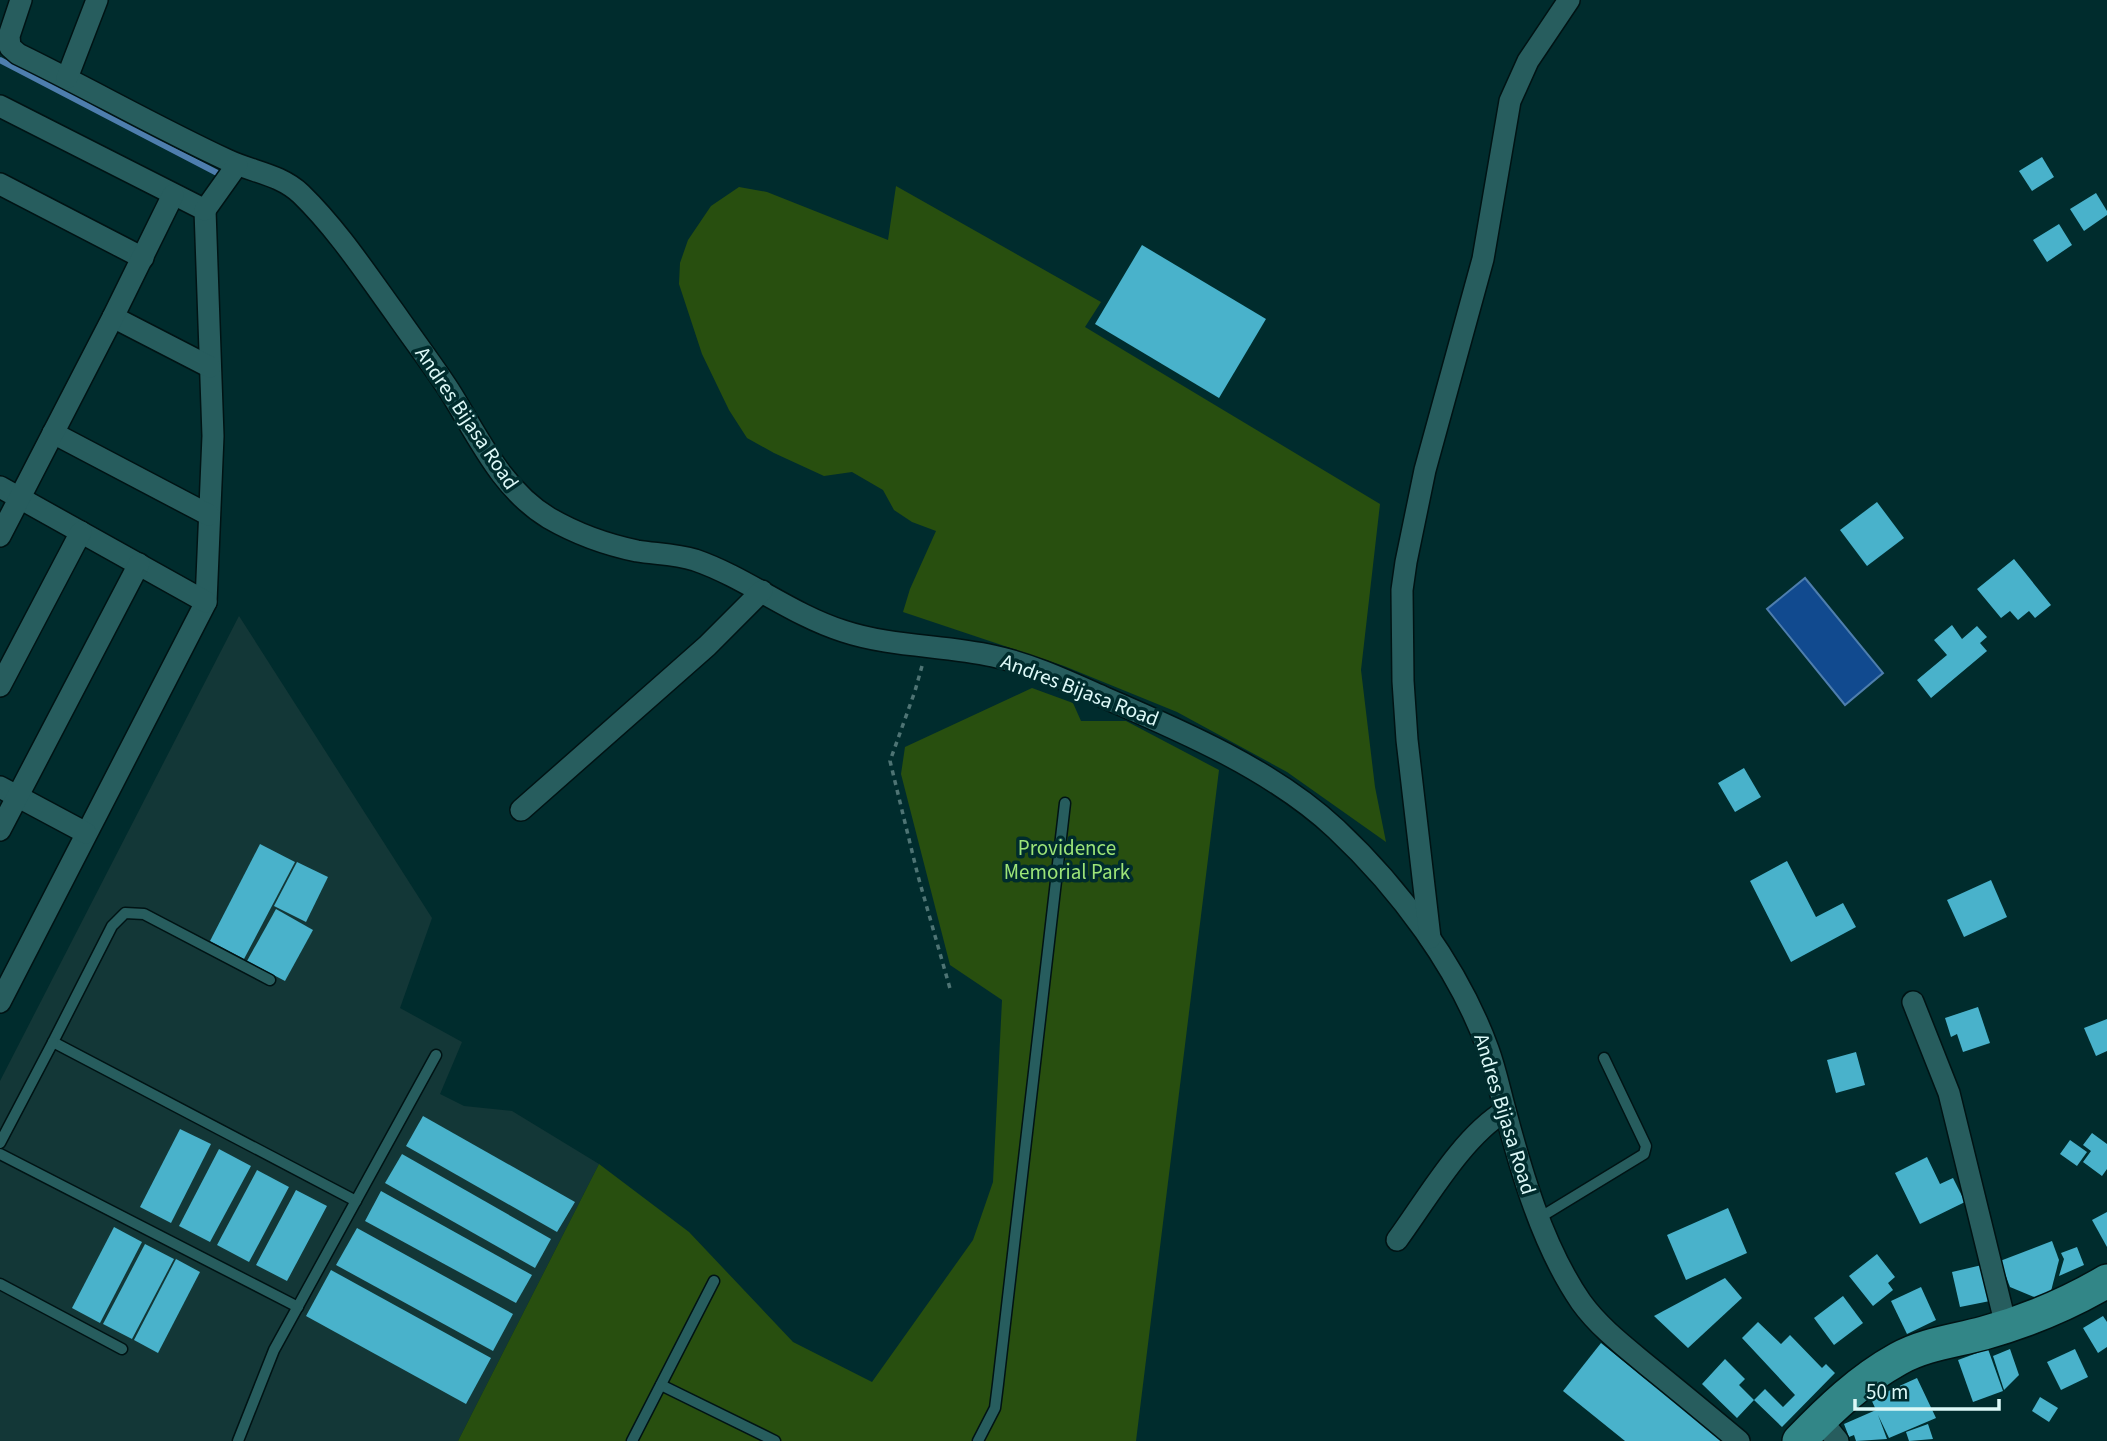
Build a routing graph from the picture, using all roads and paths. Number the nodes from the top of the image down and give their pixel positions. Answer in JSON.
{"nodes":[{"id":1,"x":21,"y":0,"type":"edge"},
{"id":2,"x":97,"y":0,"type":"edge"},
{"id":3,"x":1569,"y":0,"type":"edge"},
{"id":4,"x":67,"y":78,"type":"junction"},
{"id":5,"x":0,"y":106,"type":"edge"},
{"id":6,"x":237,"y":164,"type":"junction"},
{"id":7,"x":0,"y":184,"type":"edge"},
{"id":8,"x":173,"y":195,"type":"junction"},
{"id":9,"x":205,"y":210,"type":"junction"},
{"id":10,"x":143,"y":258,"type":"junction"},
{"id":11,"x":113,"y":317,"type":"junction"},
{"id":12,"x":210,"y":366,"type":"junction"},
{"id":13,"x":53,"y":433,"type":"junction"},
{"id":14,"x":0,"y":487,"type":"edge"},
{"id":15,"x":20,"y":498,"type":"junction"},
{"id":16,"x":209,"y":515,"type":"junction"},
{"id":17,"x":81,"y":532,"type":"junction"},
{"id":18,"x":0,"y":536,"type":"edge"},
{"id":19,"x":139,"y":564,"type":"junction"},
{"id":20,"x":762,"y":592,"type":"junction"},
{"id":21,"x":206,"y":601,"type":"junction"},
{"id":22,"x":926,"y":647,"type":"junction"},
{"id":23,"x":0,"y":686,"type":"edge"},
{"id":24,"x":8,"y":792,"type":"edge"},
{"id":25,"x":1065,"y":803,"type":"dead end"},
{"id":26,"x":521,"y":810,"type":"dead end"},
{"id":27,"x":0,"y":830,"type":"edge"},
{"id":28,"x":86,"y":833,"type":"junction"},
{"id":29,"x":1430,"y":940,"type":"junction"},
{"id":30,"x":270,"y":981,"type":"dead end"},
{"id":31,"x":951,"y":992,"type":"dead end"},
{"id":32,"x":0,"y":1002,"type":"edge"},
{"id":33,"x":1913,"y":1002,"type":"dead end"},
{"id":34,"x":53,"y":1042,"type":"junction"},
{"id":35,"x":436,"y":1055,"type":"dead end"},
{"id":36,"x":1604,"y":1058,"type":"dead end"},
{"id":37,"x":1505,"y":1111,"type":"junction"},
{"id":38,"x":0,"y":1143,"type":"edge"},
{"id":39,"x":0,"y":1154,"type":"edge"},
{"id":40,"x":356,"y":1201,"type":"junction"},
{"id":41,"x":1539,"y":1218,"type":"junction"},
{"id":42,"x":1397,"y":1240,"type":"dead end"},
{"id":43,"x":714,"y":1281,"type":"dead end"},
{"id":44,"x":2107,"y":1281,"type":"edge"},
{"id":45,"x":0,"y":1284,"type":"edge"},
{"id":46,"x":298,"y":1307,"type":"junction"},
{"id":47,"x":2006,"y":1326,"type":"junction"},
{"id":48,"x":122,"y":1349,"type":"dead end"},
{"id":49,"x":661,"y":1385,"type":"junction"},
{"id":50,"x":1819,"y":1434,"type":"edge"},
{"id":51,"x":238,"y":1441,"type":"edge"},
{"id":52,"x":632,"y":1441,"type":"edge"},
{"id":53,"x":775,"y":1441,"type":"edge"},
{"id":54,"x":978,"y":1441,"type":"edge"},
{"id":55,"x":1739,"y":1441,"type":"edge"}],
"edges":[{"from":1,"to":4,"type":"street","name":"Andres Bijasa Road"},
{"from":2,"to":4,"type":"street"},
{"from":3,"to":29,"type":"street"},
{"from":4,"to":6,"type":"street","name":"Andres Bijasa Road"},
{"from":5,"to":8,"type":"street"},
{"from":6,"to":9,"type":"street"},
{"from":6,"to":20,"type":"street","name":"Andres Bijasa Road"},
{"from":7,"to":10,"type":"street"},
{"from":8,"to":9,"type":"street"},
{"from":8,"to":10,"type":"street"},
{"from":9,"to":12,"type":"street"},
{"from":10,"to":11,"type":"street"},
{"from":11,"to":12,"type":"street"},
{"from":11,"to":13,"type":"street"},
{"from":12,"to":16,"type":"street"},
{"from":13,"to":15,"type":"street"},
{"from":13,"to":16,"type":"street"},
{"from":14,"to":15,"type":"street"},
{"from":15,"to":17,"type":"street"},
{"from":15,"to":18,"type":"street"},
{"from":16,"to":21,"type":"street"},
{"from":17,"to":19,"type":"street"},
{"from":17,"to":23,"type":"street"},
{"from":19,"to":21,"type":"street"},
{"from":19,"to":24,"type":"street"},
{"from":20,"to":22,"type":"street","name":"Andres Bijasa Road"},
{"from":20,"to":26,"type":"street"},
{"from":21,"to":28,"type":"street"},
{"from":22,"to":29,"type":"street","name":"Andres Bijasa Road"},
{"from":22,"to":31,"type":"path"},
{"from":24,"to":27,"type":"street"},
{"from":24,"to":28,"type":"street"},
{"from":25,"to":54,"type":"lane"},
{"from":28,"to":32,"type":"street"},
{"from":29,"to":37,"type":"street","name":"Andres Bijasa Road"},
{"from":30,"to":34,"type":"lane"},
{"from":33,"to":47,"type":"street"},
{"from":34,"to":38,"type":"lane"},
{"from":34,"to":40,"type":"lane"},
{"from":35,"to":40,"type":"lane"},
{"from":36,"to":41,"type":"lane"},
{"from":37,"to":41,"type":"street","name":"Andres Bijasa Road"},
{"from":37,"to":42,"type":"street"},
{"from":39,"to":46,"type":"lane"},
{"from":40,"to":46,"type":"lane"},
{"from":41,"to":55,"type":"street","name":"Andres Bijasa Road"},
{"from":43,"to":49,"type":"lane"},
{"from":44,"to":47,"type":"main road"},
{"from":45,"to":48,"type":"lane"},
{"from":46,"to":51,"type":"lane"},
{"from":47,"to":50,"type":"main road"},
{"from":49,"to":52,"type":"lane"},
{"from":49,"to":53,"type":"lane"}]}
